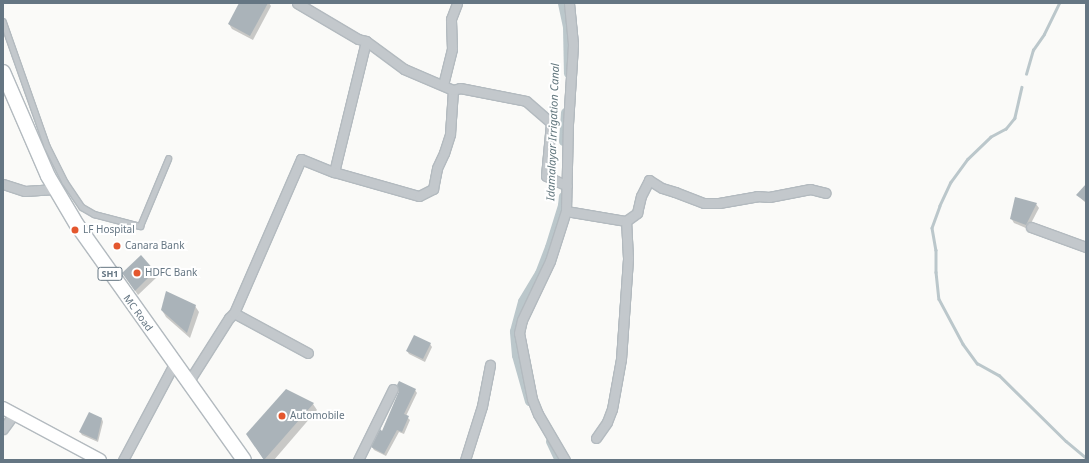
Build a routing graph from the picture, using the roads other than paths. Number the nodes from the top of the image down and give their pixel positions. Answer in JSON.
{"nodes":[{"id":1,"x":297,"y":3,"type":"edge"},
{"id":2,"x":457,"y":3,"type":"edge"},
{"id":3,"x":569,"y":3,"type":"edge"},
{"id":4,"x":3,"y":21,"type":"edge"},
{"id":5,"x":366,"y":42,"type":"junction"},
{"id":6,"x":3,"y":72,"type":"edge"},
{"id":7,"x":443,"y":86,"type":"junction"},
{"id":8,"x":453,"y":90,"type":"junction"},
{"id":9,"x":168,"y":158,"type":"dead end"},
{"id":10,"x":334,"y":172,"type":"junction"},
{"id":11,"x":3,"y":184,"type":"edge"},
{"id":12,"x":567,"y":186,"type":"junction"},
{"id":13,"x":55,"y":189,"type":"junction"},
{"id":14,"x":826,"y":193,"type":"dead end"},
{"id":15,"x":566,"y":210,"type":"junction"},
{"id":16,"x":626,"y":221,"type":"junction"},
{"id":17,"x":1031,"y":227,"type":"dead end"},
{"id":18,"x":1086,"y":247,"type":"edge"},
{"id":19,"x":234,"y":313,"type":"junction"},
{"id":20,"x":308,"y":353,"type":"dead end"},
{"id":21,"x":175,"y":362,"type":"junction"},
{"id":22,"x":490,"y":365,"type":"dead end"},
{"id":23,"x":188,"y":382,"type":"junction"},
{"id":24,"x":393,"y":389,"type":"dead end"},
{"id":25,"x":3,"y":408,"type":"edge"},
{"id":26,"x":14,"y":414,"type":"junction"},
{"id":27,"x":3,"y":429,"type":"edge"},
{"id":28,"x":596,"y":438,"type":"dead end"},
{"id":29,"x":100,"y":460,"type":"edge"},
{"id":30,"x":123,"y":460,"type":"edge"},
{"id":31,"x":244,"y":460,"type":"edge"},
{"id":32,"x":358,"y":460,"type":"edge"},
{"id":33,"x":465,"y":460,"type":"edge"},
{"id":34,"x":565,"y":460,"type":"edge"}],
"edges":[{"from":1,"to":5,"type":"street"},
{"from":2,"to":7,"type":"street"},
{"from":3,"to":12,"type":"street"},
{"from":4,"to":9,"type":"lane"},
{"from":5,"to":7,"type":"street"},
{"from":5,"to":10,"type":"street"},
{"from":6,"to":13,"type":"main road","name":"MC Road","number":"SH1"},
{"from":7,"to":8,"type":"street"},
{"from":8,"to":10,"type":"street"},
{"from":8,"to":12,"type":"street"},
{"from":10,"to":19,"type":"street"},
{"from":11,"to":13,"type":"street"},
{"from":12,"to":15,"type":"street"},
{"from":13,"to":21,"type":"main road","name":"MC Road","number":"SH1"},
{"from":14,"to":16,"type":"street"},
{"from":15,"to":16,"type":"street"},
{"from":15,"to":34,"type":"street"},
{"from":16,"to":28,"type":"street"},
{"from":17,"to":18,"type":"street"},
{"from":19,"to":20,"type":"street"},
{"from":19,"to":23,"type":"street"},
{"from":21,"to":23,"type":"main road","name":"MC Road","number":"SH1"},
{"from":21,"to":30,"type":"street"},
{"from":22,"to":33,"type":"street"},
{"from":23,"to":31,"type":"main road","name":"MC Road","number":"SH1"},
{"from":24,"to":32,"type":"street"},
{"from":25,"to":26,"type":"main road"},
{"from":26,"to":27,"type":"street"},
{"from":26,"to":29,"type":"main road"}]}
